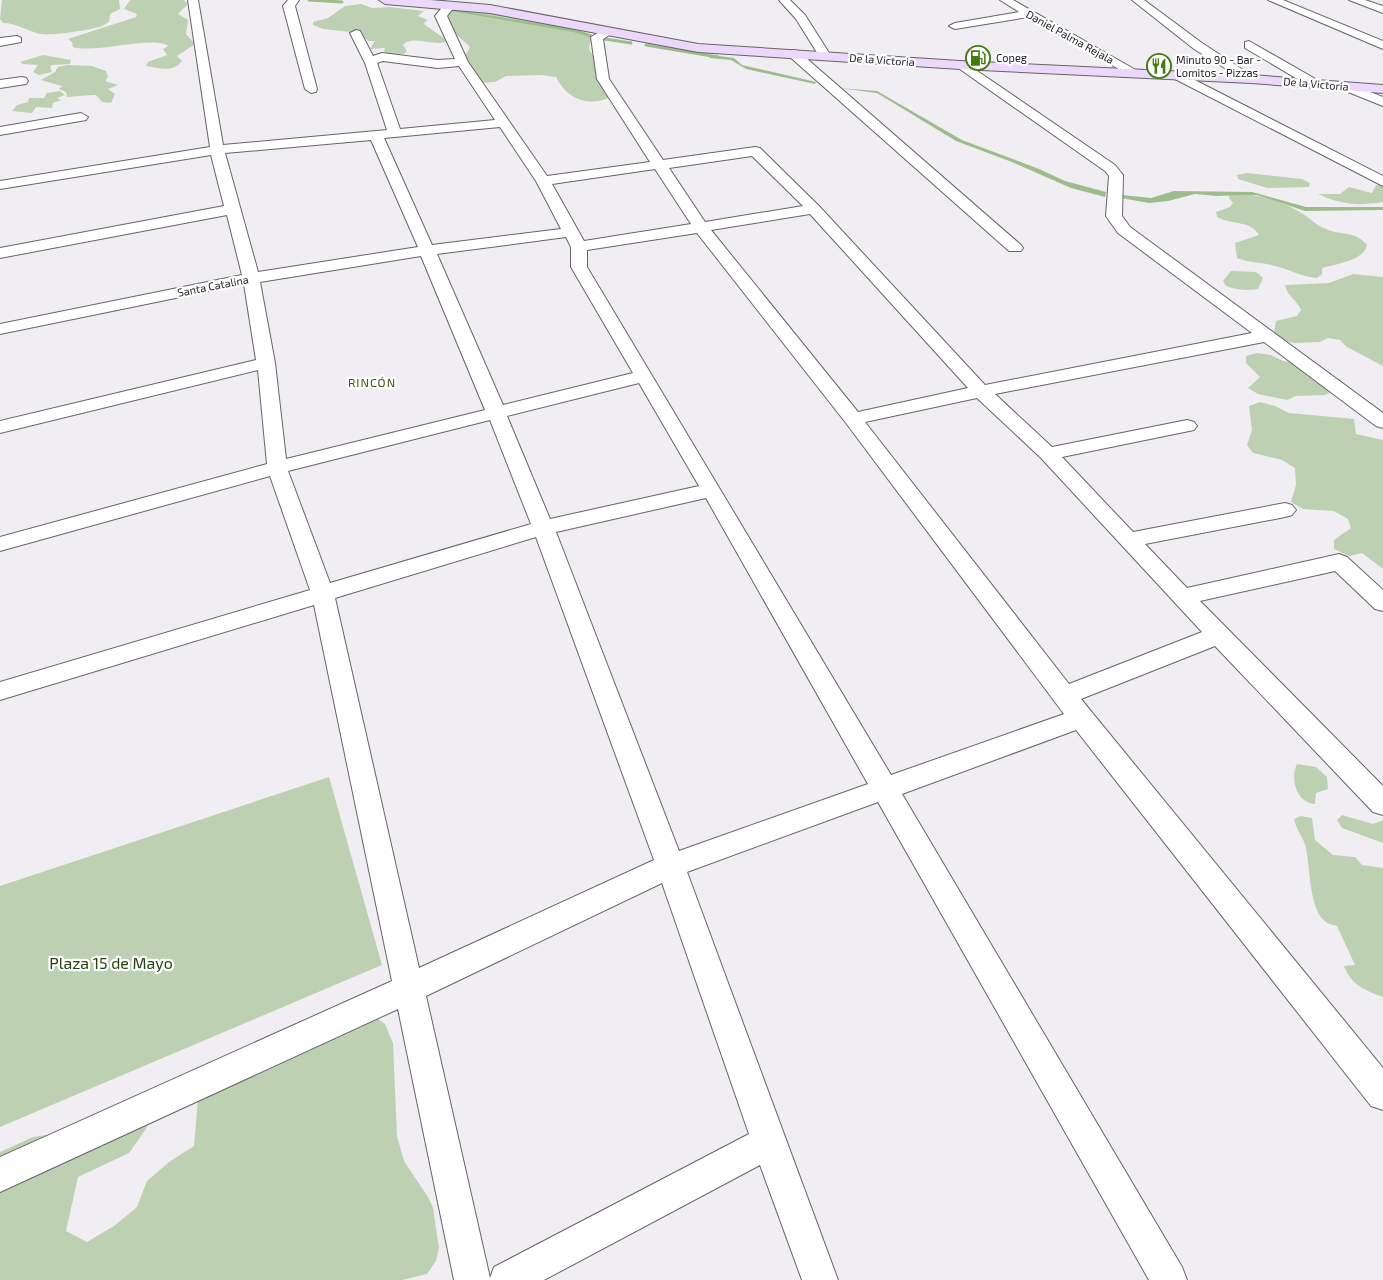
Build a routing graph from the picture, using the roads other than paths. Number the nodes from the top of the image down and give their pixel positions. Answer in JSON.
{"nodes":[{"id":1,"x":193,"y":0,"type":"edge"},
{"id":2,"x":294,"y":0,"type":"edge"},
{"id":3,"x":385,"y":0,"type":"edge"},
{"id":4,"x":784,"y":0,"type":"edge"},
{"id":5,"x":1006,"y":0,"type":"edge"},
{"id":6,"x":1137,"y":0,"type":"edge"},
{"id":7,"x":1273,"y":0,"type":"edge"},
{"id":8,"x":1354,"y":0,"type":"edge"},
{"id":9,"x":449,"y":6,"type":"junction"},
{"id":10,"x":1371,"y":6,"type":"junction"},
{"id":11,"x":1383,"y":6,"type":"edge"},
{"id":12,"x":1383,"y":10,"type":"edge"},
{"id":13,"x":1028,"y":14,"type":"junction"},
{"id":14,"x":954,"y":26,"type":"dead end"},
{"id":15,"x":607,"y":32,"type":"junction"},
{"id":16,"x":356,"y":33,"type":"dead end"},
{"id":17,"x":17,"y":40,"type":"dead end"},
{"id":18,"x":0,"y":42,"type":"edge"},
{"id":19,"x":1249,"y":45,"type":"dead end"},
{"id":20,"x":1383,"y":45,"type":"edge"},
{"id":21,"x":794,"y":54,"type":"junction"},
{"id":22,"x":826,"y":56,"type":"junction"},
{"id":23,"x":370,"y":62,"type":"junction"},
{"id":24,"x":462,"y":62,"type":"junction"},
{"id":25,"x":960,"y":66,"type":"junction"},
{"id":26,"x":1135,"y":73,"type":"junction"},
{"id":27,"x":1179,"y":76,"type":"junction"},
{"id":28,"x":1251,"y":79,"type":"junction"},
{"id":29,"x":22,"y":81,"type":"dead end"},
{"id":30,"x":0,"y":84,"type":"edge"},
{"id":31,"x":1315,"y":84,"type":"junction"},
{"id":32,"x":1347,"y":87,"type":"junction"},
{"id":33,"x":311,"y":89,"type":"dead end"},
{"id":34,"x":1383,"y":90,"type":"edge"},
{"id":35,"x":1383,"y":102,"type":"edge"},
{"id":36,"x":81,"y":117,"type":"dead end"},
{"id":37,"x":504,"y":124,"type":"junction"},
{"id":38,"x":0,"y":131,"type":"edge"},
{"id":39,"x":385,"y":133,"type":"junction"},
{"id":40,"x":217,"y":150,"type":"junction"},
{"id":41,"x":660,"y":164,"type":"junction"},
{"id":42,"x":544,"y":181,"type":"junction"},
{"id":43,"x":1383,"y":182,"type":"edge"},
{"id":44,"x":0,"y":185,"type":"edge"},
{"id":45,"x":232,"y":209,"type":"junction"},
{"id":46,"x":814,"y":209,"type":"junction"},
{"id":47,"x":700,"y":226,"type":"junction"},
{"id":48,"x":575,"y":239,"type":"junction"},
{"id":49,"x":1015,"y":248,"type":"dead end"},
{"id":50,"x":428,"y":250,"type":"junction"},
{"id":51,"x":0,"y":253,"type":"edge"},
{"id":52,"x":251,"y":278,"type":"junction"},
{"id":53,"x":0,"y":329,"type":"edge"},
{"id":54,"x":1267,"y":336,"type":"junction"},
{"id":55,"x":266,"y":363,"type":"junction"},
{"id":56,"x":643,"y":376,"type":"junction"},
{"id":57,"x":981,"y":391,"type":"junction"},
{"id":58,"x":495,"y":413,"type":"junction"},
{"id":59,"x":853,"y":419,"type":"junction"},
{"id":60,"x":1383,"y":422,"type":"edge"},
{"id":61,"x":1187,"y":426,"type":"dead end"},
{"id":62,"x":0,"y":428,"type":"edge"},
{"id":63,"x":1048,"y":454,"type":"junction"},
{"id":64,"x":277,"y":468,"type":"junction"},
{"id":65,"x":712,"y":490,"type":"junction"},
{"id":66,"x":1285,"y":510,"type":"dead end"},
{"id":67,"x":542,"y":528,"type":"junction"},
{"id":68,"x":1129,"y":540,"type":"junction"},
{"id":69,"x":0,"y":544,"type":"edge"},
{"id":70,"x":324,"y":594,"type":"junction"},
{"id":71,"x":1182,"y":598,"type":"junction"},
{"id":72,"x":1383,"y":603,"type":"edge"},
{"id":73,"x":1219,"y":635,"type":"junction"},
{"id":74,"x":0,"y":691,"type":"edge"},
{"id":75,"x":1064,"y":696,"type":"junction"},
{"id":76,"x":1081,"y":718,"type":"junction"},
{"id":77,"x":884,"y":788,"type":"junction"},
{"id":78,"x":1378,"y":791,"type":"edge"},
{"id":79,"x":670,"y":866,"type":"junction"},
{"id":80,"x":410,"y":988,"type":"junction"},
{"id":81,"x":1383,"y":1094,"type":"edge"},
{"id":82,"x":767,"y":1143,"type":"junction"},
{"id":83,"x":0,"y":1174,"type":"edge"},
{"id":84,"x":472,"y":1280,"type":"edge"},
{"id":85,"x":507,"y":1280,"type":"edge"},
{"id":86,"x":820,"y":1280,"type":"edge"},
{"id":87,"x":1168,"y":1280,"type":"edge"}],
"edges":[{"from":1,"to":40,"type":"street"},
{"from":2,"to":33,"type":"street"},
{"from":3,"to":9,"type":"main road","name":"De la Victoria"},
{"from":4,"to":22,"type":"street"},
{"from":5,"to":13,"type":"street","name":"Daniel Palma Rejala"},
{"from":6,"to":28,"type":"street"},
{"from":7,"to":20,"type":"street"},
{"from":8,"to":10,"type":"street"},
{"from":9,"to":15,"type":"main road","name":"De la Victoria"},
{"from":9,"to":24,"type":"street"},
{"from":10,"to":11,"type":"street"},
{"from":10,"to":12,"type":"street"},
{"from":13,"to":14,"type":"street"},
{"from":13,"to":26,"type":"street","name":"Daniel Palma Rejala"},
{"from":15,"to":21,"type":"main road","name":"De la Victoria"},
{"from":15,"to":41,"type":"street"},
{"from":16,"to":23,"type":"street"},
{"from":17,"to":18,"type":"street"},
{"from":19,"to":31,"type":"street"},
{"from":21,"to":22,"type":"main road","name":"De la Victoria"},
{"from":21,"to":49,"type":"street"},
{"from":22,"to":25,"type":"main road","name":"De la Victoria"},
{"from":23,"to":24,"type":"street"},
{"from":23,"to":39,"type":"street"},
{"from":24,"to":37,"type":"street"},
{"from":25,"to":26,"type":"main road","name":"De la Victoria"},
{"from":25,"to":54,"type":"street"},
{"from":26,"to":27,"type":"main road","name":"De la Victoria"},
{"from":27,"to":28,"type":"main road","name":"De la Victoria"},
{"from":27,"to":43,"type":"street"},
{"from":28,"to":31,"type":"main road","name":"De la Victoria"},
{"from":29,"to":30,"type":"street"},
{"from":31,"to":32,"type":"main road","name":"De la Victoria"},
{"from":32,"to":34,"type":"main road","name":"De la Victoria"},
{"from":32,"to":35,"type":"street"},
{"from":36,"to":38,"type":"street"},
{"from":37,"to":39,"type":"street"},
{"from":37,"to":42,"type":"street"},
{"from":39,"to":40,"type":"street"},
{"from":39,"to":50,"type":"street"},
{"from":40,"to":44,"type":"street"},
{"from":40,"to":45,"type":"street"},
{"from":41,"to":42,"type":"street"},
{"from":41,"to":46,"type":"street"},
{"from":41,"to":47,"type":"street"},
{"from":42,"to":48,"type":"street"},
{"from":45,"to":51,"type":"street"},
{"from":45,"to":52,"type":"street"},
{"from":46,"to":47,"type":"street","name":"Santa Catalina"},
{"from":46,"to":57,"type":"street"},
{"from":47,"to":48,"type":"street","name":"Santa Catalina"},
{"from":47,"to":59,"type":"street"},
{"from":48,"to":50,"type":"street","name":"Santa Catalina"},
{"from":48,"to":56,"type":"street"},
{"from":50,"to":52,"type":"street","name":"Santa Catalina"},
{"from":50,"to":58,"type":"street"},
{"from":52,"to":53,"type":"street","name":"Santa Catalina"},
{"from":52,"to":55,"type":"street"},
{"from":54,"to":57,"type":"street"},
{"from":54,"to":60,"type":"street"},
{"from":55,"to":62,"type":"street"},
{"from":55,"to":64,"type":"street"},
{"from":56,"to":58,"type":"street"},
{"from":56,"to":65,"type":"street"},
{"from":57,"to":59,"type":"street"},
{"from":57,"to":63,"type":"street"},
{"from":58,"to":64,"type":"street"},
{"from":58,"to":67,"type":"street"},
{"from":59,"to":75,"type":"street"},
{"from":61,"to":63,"type":"street"},
{"from":63,"to":68,"type":"street"},
{"from":64,"to":69,"type":"street"},
{"from":64,"to":70,"type":"street"},
{"from":65,"to":67,"type":"street"},
{"from":65,"to":77,"type":"street"},
{"from":66,"to":68,"type":"street"},
{"from":67,"to":70,"type":"street"},
{"from":67,"to":79,"type":"street"},
{"from":68,"to":71,"type":"street"},
{"from":70,"to":74,"type":"street"},
{"from":70,"to":80,"type":"street"},
{"from":71,"to":72,"type":"street"},
{"from":71,"to":73,"type":"street"},
{"from":73,"to":75,"type":"street"},
{"from":73,"to":78,"type":"street"},
{"from":75,"to":76,"type":"street"},
{"from":76,"to":77,"type":"street"},
{"from":76,"to":81,"type":"street"},
{"from":77,"to":79,"type":"street"},
{"from":77,"to":87,"type":"street"},
{"from":79,"to":80,"type":"street"},
{"from":79,"to":82,"type":"street"},
{"from":80,"to":83,"type":"street"},
{"from":80,"to":84,"type":"street"},
{"from":82,"to":85,"type":"street"},
{"from":82,"to":86,"type":"street"}]}
